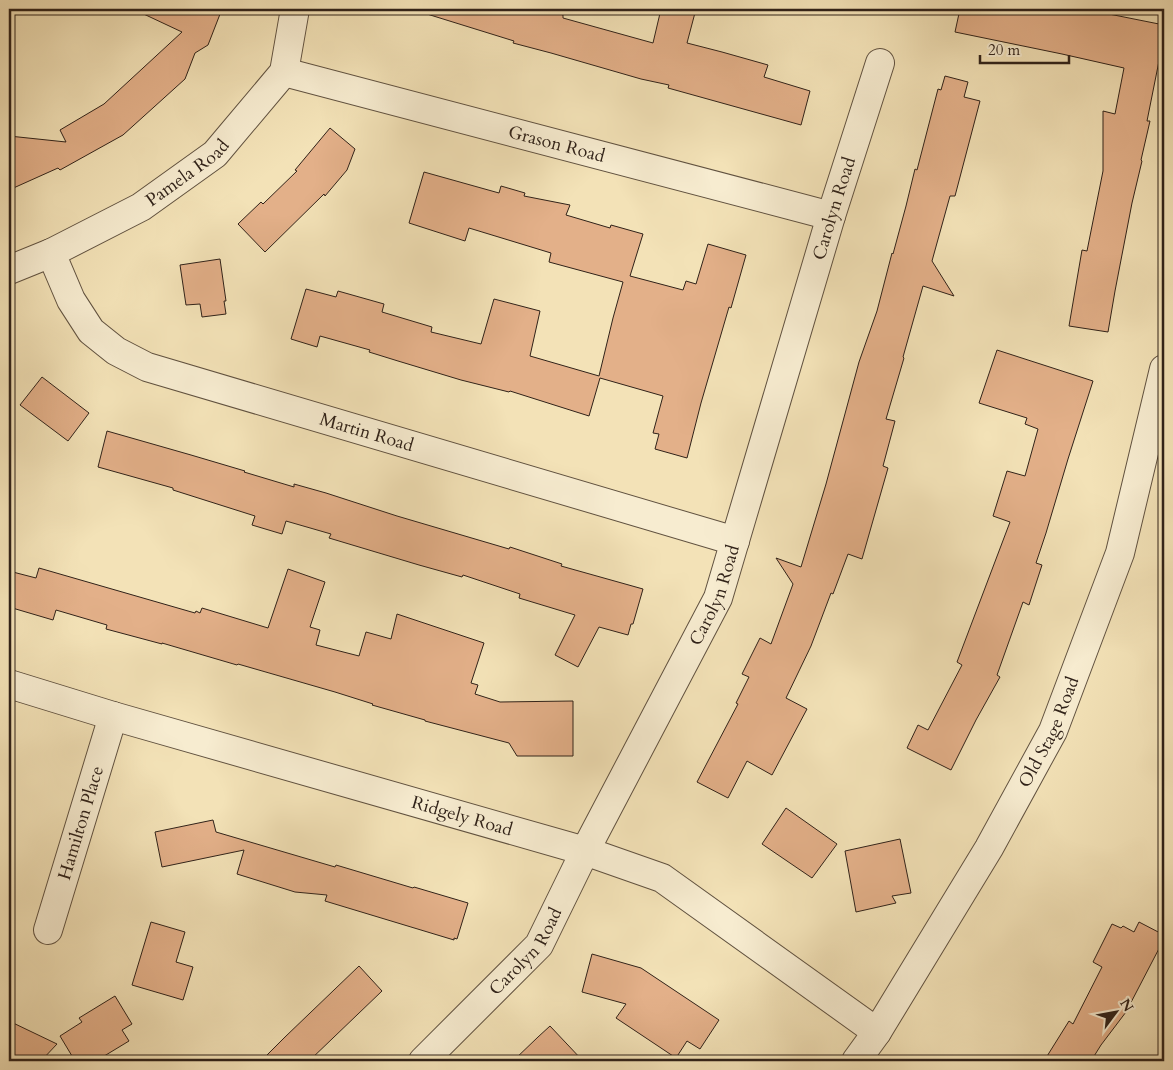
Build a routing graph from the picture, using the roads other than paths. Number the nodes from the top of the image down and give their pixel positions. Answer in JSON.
{"nodes":[{"id":1,"x":295,"y":9,"type":"edge"},
{"id":2,"x":880,"y":64,"type":"dead end"},
{"id":3,"x":284,"y":72,"type":"junction"},
{"id":4,"x":831,"y":216,"type":"junction"},
{"id":5,"x":51,"y":253,"type":"junction"},
{"id":6,"x":9,"y":270,"type":"edge"},
{"id":7,"x":1164,"y":369,"type":"edge"},
{"id":8,"x":735,"y":541,"type":"junction"},
{"id":9,"x":9,"y":684,"type":"edge"},
{"id":10,"x":113,"y":716,"type":"junction"},
{"id":11,"x":585,"y":851,"type":"junction"},
{"id":12,"x":48,"y":930,"type":"dead end"},
{"id":13,"x":877,"y":1032,"type":"junction"},
{"id":14,"x":423,"y":1061,"type":"edge"},
{"id":15,"x":856,"y":1061,"type":"edge"}],
"edges":[{"from":1,"to":3,"type":"street"},
{"from":2,"to":4,"type":"street","name":"Carolyn Road"},
{"from":3,"to":4,"type":"street","name":"Grason Road"},
{"from":3,"to":5,"type":"street","name":"Pamela Road"},
{"from":4,"to":8,"type":"street","name":"Carolyn Road"},
{"from":5,"to":6,"type":"street","name":"Pamela Road"},
{"from":5,"to":8,"type":"street","name":"Martin Road"},
{"from":7,"to":13,"type":"street","name":"Old Stage Road"},
{"from":8,"to":11,"type":"street","name":"Carolyn Road"},
{"from":9,"to":10,"type":"street","name":"Ridgely Road"},
{"from":10,"to":11,"type":"street","name":"Ridgely Road"},
{"from":10,"to":12,"type":"street","name":"Hamilton Place"},
{"from":11,"to":13,"type":"street","name":"Ridgely Road"},
{"from":11,"to":14,"type":"street","name":"Carolyn Road"},
{"from":13,"to":15,"type":"street","name":"Old Stage Road"}]}
